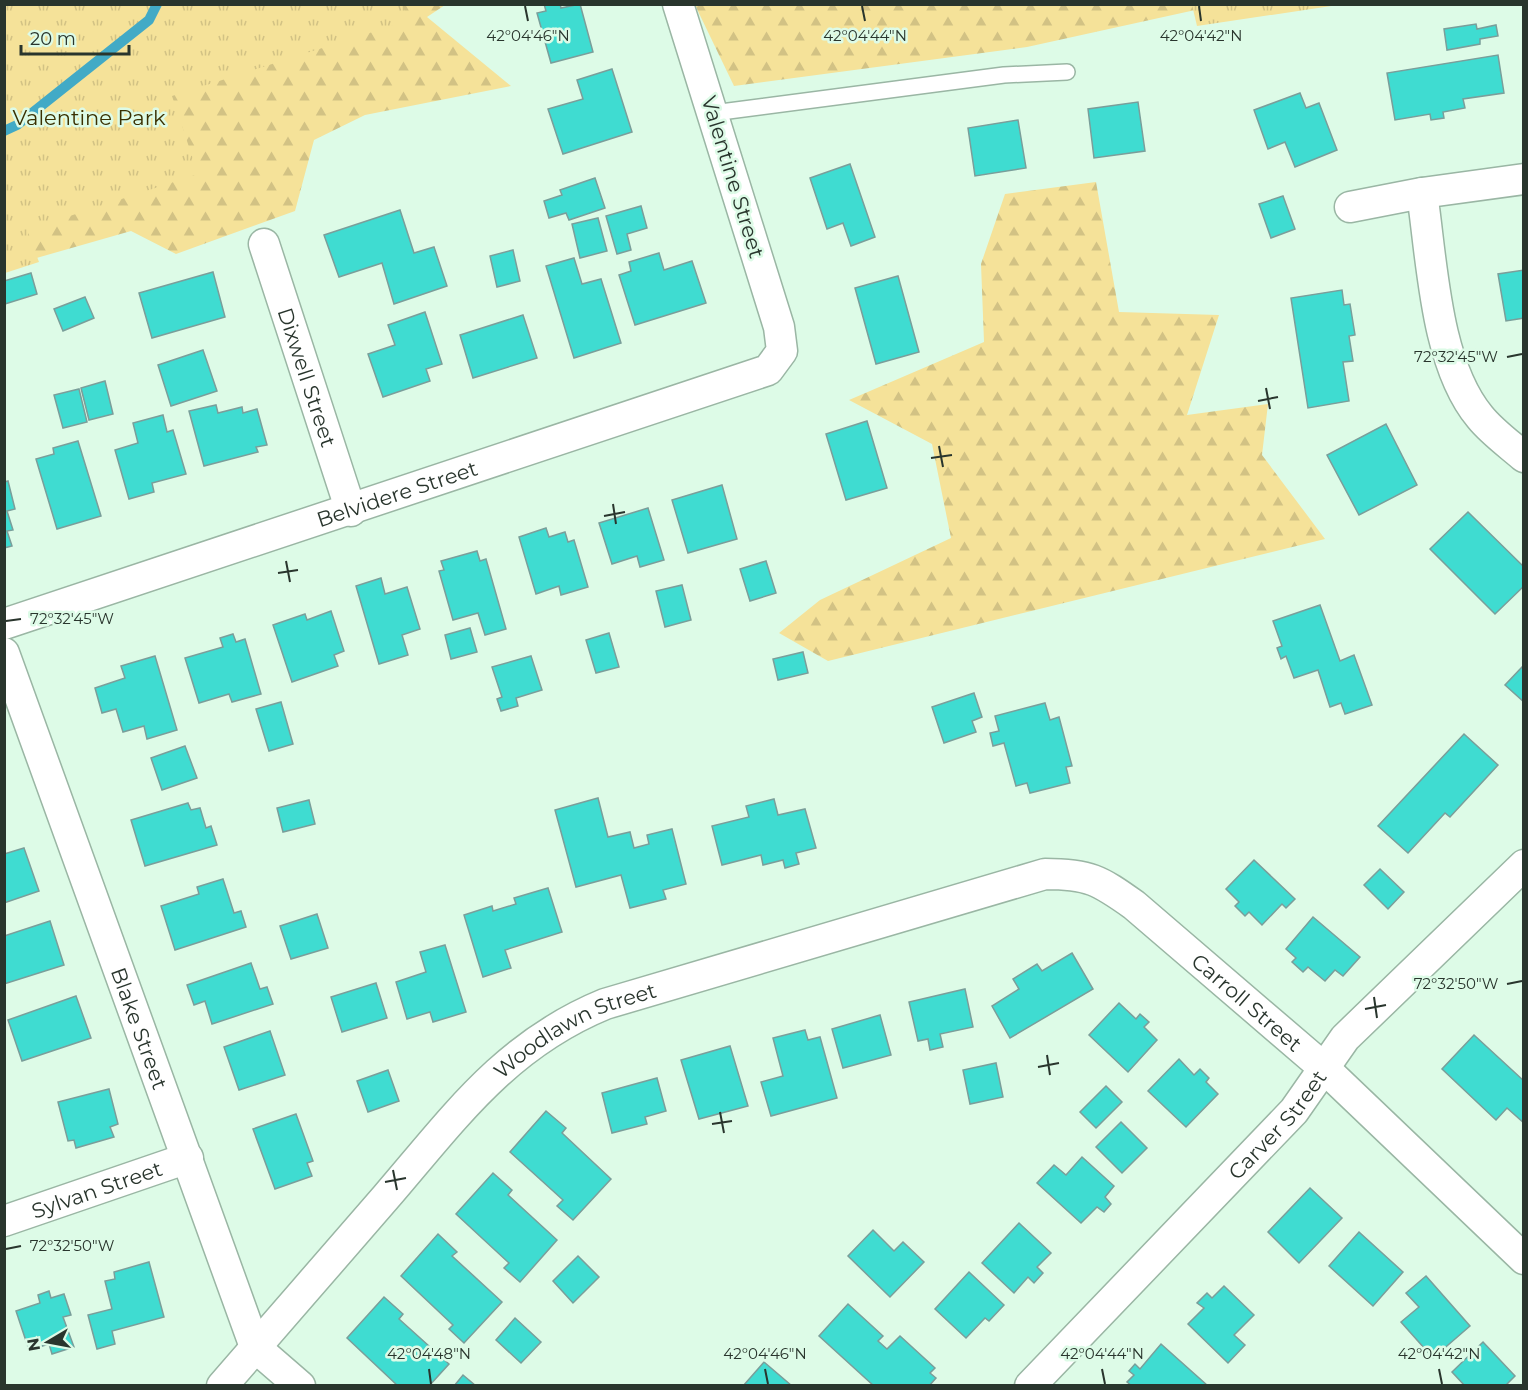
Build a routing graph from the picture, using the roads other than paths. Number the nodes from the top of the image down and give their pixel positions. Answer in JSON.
{"nodes":[{"id":1,"x":678,"y":4,"type":"edge"},
{"id":2,"x":1067,"y":72,"type":"dead end"},
{"id":3,"x":713,"y":113,"type":"junction"},
{"id":4,"x":1524,"y":179,"type":"edge"},
{"id":5,"x":1422,"y":193,"type":"junction"},
{"id":6,"x":1350,"y":207,"type":"dead end"},
{"id":7,"x":264,"y":244,"type":"dead end"},
{"id":8,"x":782,"y":351,"type":"joint"},
{"id":9,"x":1524,"y":457,"type":"edge"},
{"id":10,"x":351,"y":511,"type":"junction"},
{"id":11,"x":4,"y":624,"type":"edge"},
{"id":12,"x":4,"y":653,"type":"edge"},
{"id":13,"x":1524,"y":865,"type":"edge"},
{"id":14,"x":1056,"y":874,"type":"joint"},
{"id":15,"x":1324,"y":1068,"type":"junction"},
{"id":16,"x":188,"y":1158,"type":"junction"},
{"id":17,"x":4,"y":1221,"type":"edge"},
{"id":18,"x":1524,"y":1259,"type":"edge"},
{"id":19,"x":255,"y":1347,"type":"junction"},
{"id":20,"x":222,"y":1386,"type":"edge"},
{"id":21,"x":300,"y":1386,"type":"edge"},
{"id":22,"x":1030,"y":1386,"type":"edge"}],
"edges":[{"from":1,"to":3,"type":"street","name":"Valentine Street"},
{"from":2,"to":3,"type":"lane"},
{"from":3,"to":8,"type":"street","name":"Valentine Street"},
{"from":4,"to":5,"type":"street"},
{"from":5,"to":6,"type":"street"},
{"from":5,"to":9,"type":"street"},
{"from":7,"to":10,"type":"street","name":"Dixwell Street"},
{"from":8,"to":10,"type":"street","name":"Belvidere Street"},
{"from":10,"to":11,"type":"street","name":"Belvidere Street"},
{"from":12,"to":16,"type":"street","name":"Blake Street"},
{"from":13,"to":15,"type":"street","name":"Carver Street"},
{"from":14,"to":15,"type":"street","name":"Carroll Street"},
{"from":14,"to":19,"type":"street","name":"Woodlawn Street"},
{"from":15,"to":18,"type":"street","name":"Carroll Street"},
{"from":15,"to":22,"type":"street","name":"Carver Street"},
{"from":16,"to":17,"type":"street","name":"Sylvan Street"},
{"from":16,"to":19,"type":"street","name":"Blake Street"},
{"from":19,"to":20,"type":"street","name":"Woodlawn Street"},
{"from":19,"to":21,"type":"street","name":"Blake Street"}]}
